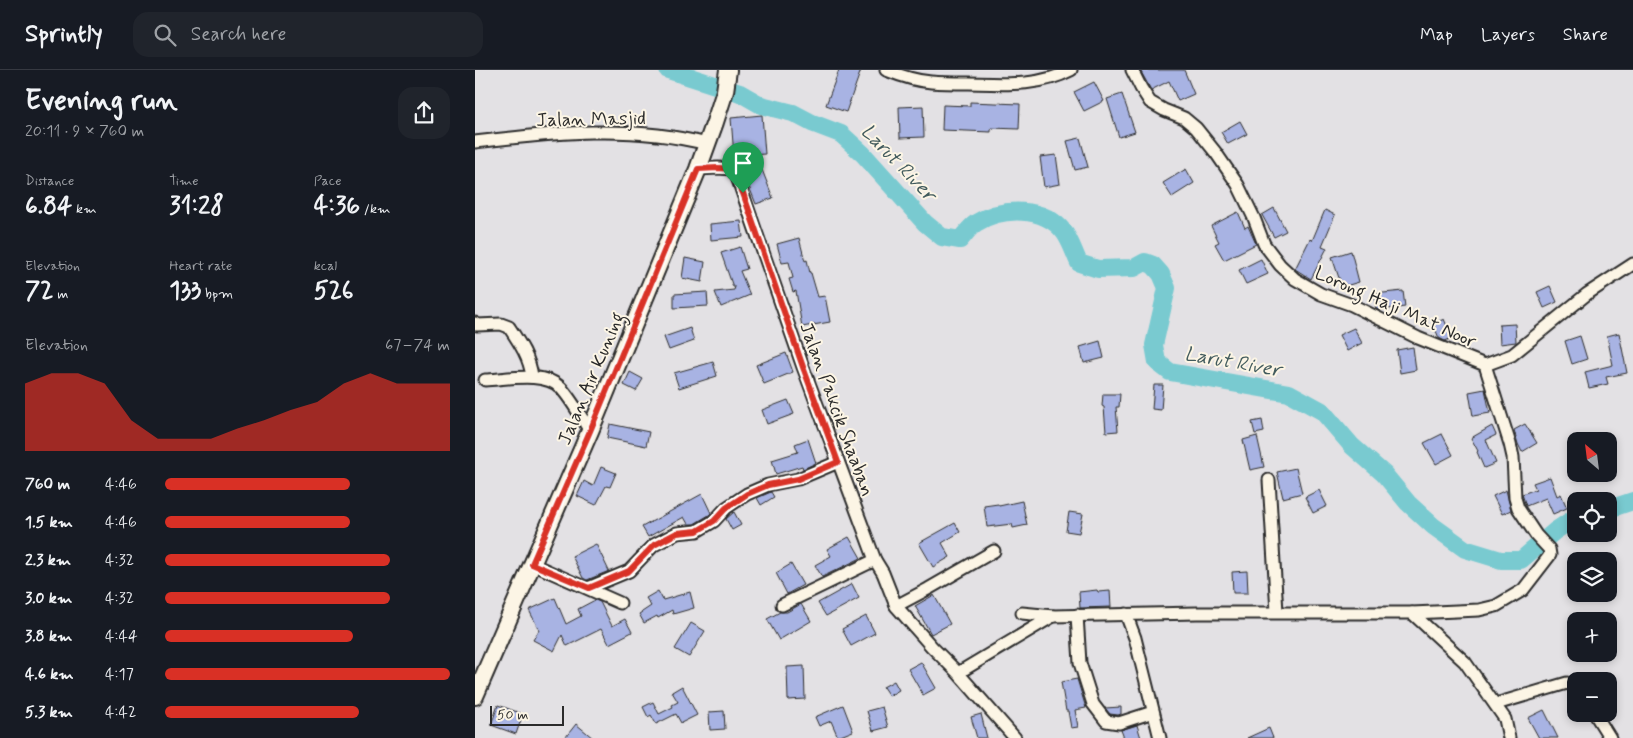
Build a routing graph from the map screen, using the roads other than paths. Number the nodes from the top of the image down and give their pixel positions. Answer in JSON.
{"nodes":[{"id":1,"x":728,"y":70,"type":"edge"},
{"id":2,"x":886,"y":70,"type":"edge"},
{"id":3,"x":1071,"y":70,"type":"edge"},
{"id":4,"x":1132,"y":70,"type":"edge"},
{"id":5,"x":475,"y":142,"type":"edge"},
{"id":6,"x":707,"y":144,"type":"junction"},
{"id":7,"x":698,"y":169,"type":"junction"},
{"id":8,"x":1633,"y":264,"type":"edge"},
{"id":9,"x":475,"y":323,"type":"edge"},
{"id":10,"x":1485,"y":365,"type":"junction"},
{"id":11,"x":532,"y":377,"type":"junction"},
{"id":12,"x":485,"y":380,"type":"dead end"},
{"id":13,"x":590,"y":431,"type":"junction"},
{"id":14,"x":838,"y":462,"type":"junction"},
{"id":15,"x":1269,"y":480,"type":"dead end"},
{"id":16,"x":994,"y":551,"type":"dead end"},
{"id":17,"x":875,"y":560,"type":"junction"},
{"id":18,"x":532,"y":564,"type":"junction"},
{"id":19,"x":589,"y":588,"type":"junction"},
{"id":20,"x":620,"y":603,"type":"dead end"},
{"id":21,"x":782,"y":605,"type":"dead end"},
{"id":22,"x":896,"y":606,"type":"junction"},
{"id":23,"x":1023,"y":612,"type":"dead end"},
{"id":24,"x":1277,"y":612,"type":"junction"},
{"id":25,"x":1412,"y":613,"type":"junction"},
{"id":26,"x":1125,"y":614,"type":"junction"},
{"id":27,"x":1053,"y":616,"type":"junction"},
{"id":28,"x":1077,"y":616,"type":"junction"},
{"id":29,"x":958,"y":673,"type":"junction"},
{"id":30,"x":1567,"y":683,"type":"edge"},
{"id":31,"x":475,"y":696,"type":"edge"},
{"id":32,"x":1496,"y":704,"type":"junction"},
{"id":33,"x":1153,"y":712,"type":"junction"},
{"id":34,"x":1600,"y":722,"type":"edge"},
{"id":35,"x":1015,"y":738,"type":"edge"},
{"id":36,"x":1160,"y":738,"type":"edge"},
{"id":37,"x":1509,"y":738,"type":"edge"},
{"id":38,"x":1610,"y":738,"type":"edge"}],
"edges":[{"from":1,"to":6,"type":"main road","name":"Jalan Air Kuning"},
{"from":2,"to":3,"type":"street"},
{"from":4,"to":10,"type":"street","name":"Lorong Haji Mat Noor"},
{"from":5,"to":6,"type":"street","name":"Jalan Masjid"},
{"from":6,"to":7,"type":"main road","name":"Jalan Air Kuning"},
{"from":7,"to":13,"type":"main road","name":"Jalan Air Kuning"},
{"from":7,"to":14,"type":"street","name":"Jalan Pakcik Shaaban"},
{"from":8,"to":10,"type":"street"},
{"from":9,"to":11,"type":"street"},
{"from":10,"to":25,"type":"street","name":"Lorong Haji Mat Noor"},
{"from":11,"to":12,"type":"street"},
{"from":11,"to":13,"type":"street"},
{"from":13,"to":18,"type":"main road","name":"Jalan Air Kuning"},
{"from":14,"to":17,"type":"street","name":"Jalan Pakcik Shaaban"},
{"from":14,"to":19,"type":"street"},
{"from":15,"to":24,"type":"street"},
{"from":16,"to":22,"type":"street"},
{"from":17,"to":21,"type":"street"},
{"from":17,"to":22,"type":"street","name":"Jalan Pakcik Shaaban"},
{"from":18,"to":19,"type":"street"},
{"from":18,"to":31,"type":"main road","name":"Jalan Air Kuning"},
{"from":19,"to":20,"type":"street"},
{"from":22,"to":29,"type":"street","name":"Jalan Pakcik Shaaban"},
{"from":23,"to":27,"type":"street"},
{"from":24,"to":25,"type":"street"},
{"from":24,"to":26,"type":"street"},
{"from":25,"to":32,"type":"street"},
{"from":26,"to":28,"type":"street"},
{"from":26,"to":33,"type":"street"},
{"from":27,"to":28,"type":"street"},
{"from":27,"to":29,"type":"street"},
{"from":28,"to":33,"type":"street"},
{"from":29,"to":35,"type":"street","name":"Jalan Pakcik Shaaban"},
{"from":30,"to":32,"type":"street"},
{"from":32,"to":37,"type":"street"},
{"from":33,"to":36,"type":"street"},
{"from":34,"to":38,"type":"street"}]}
